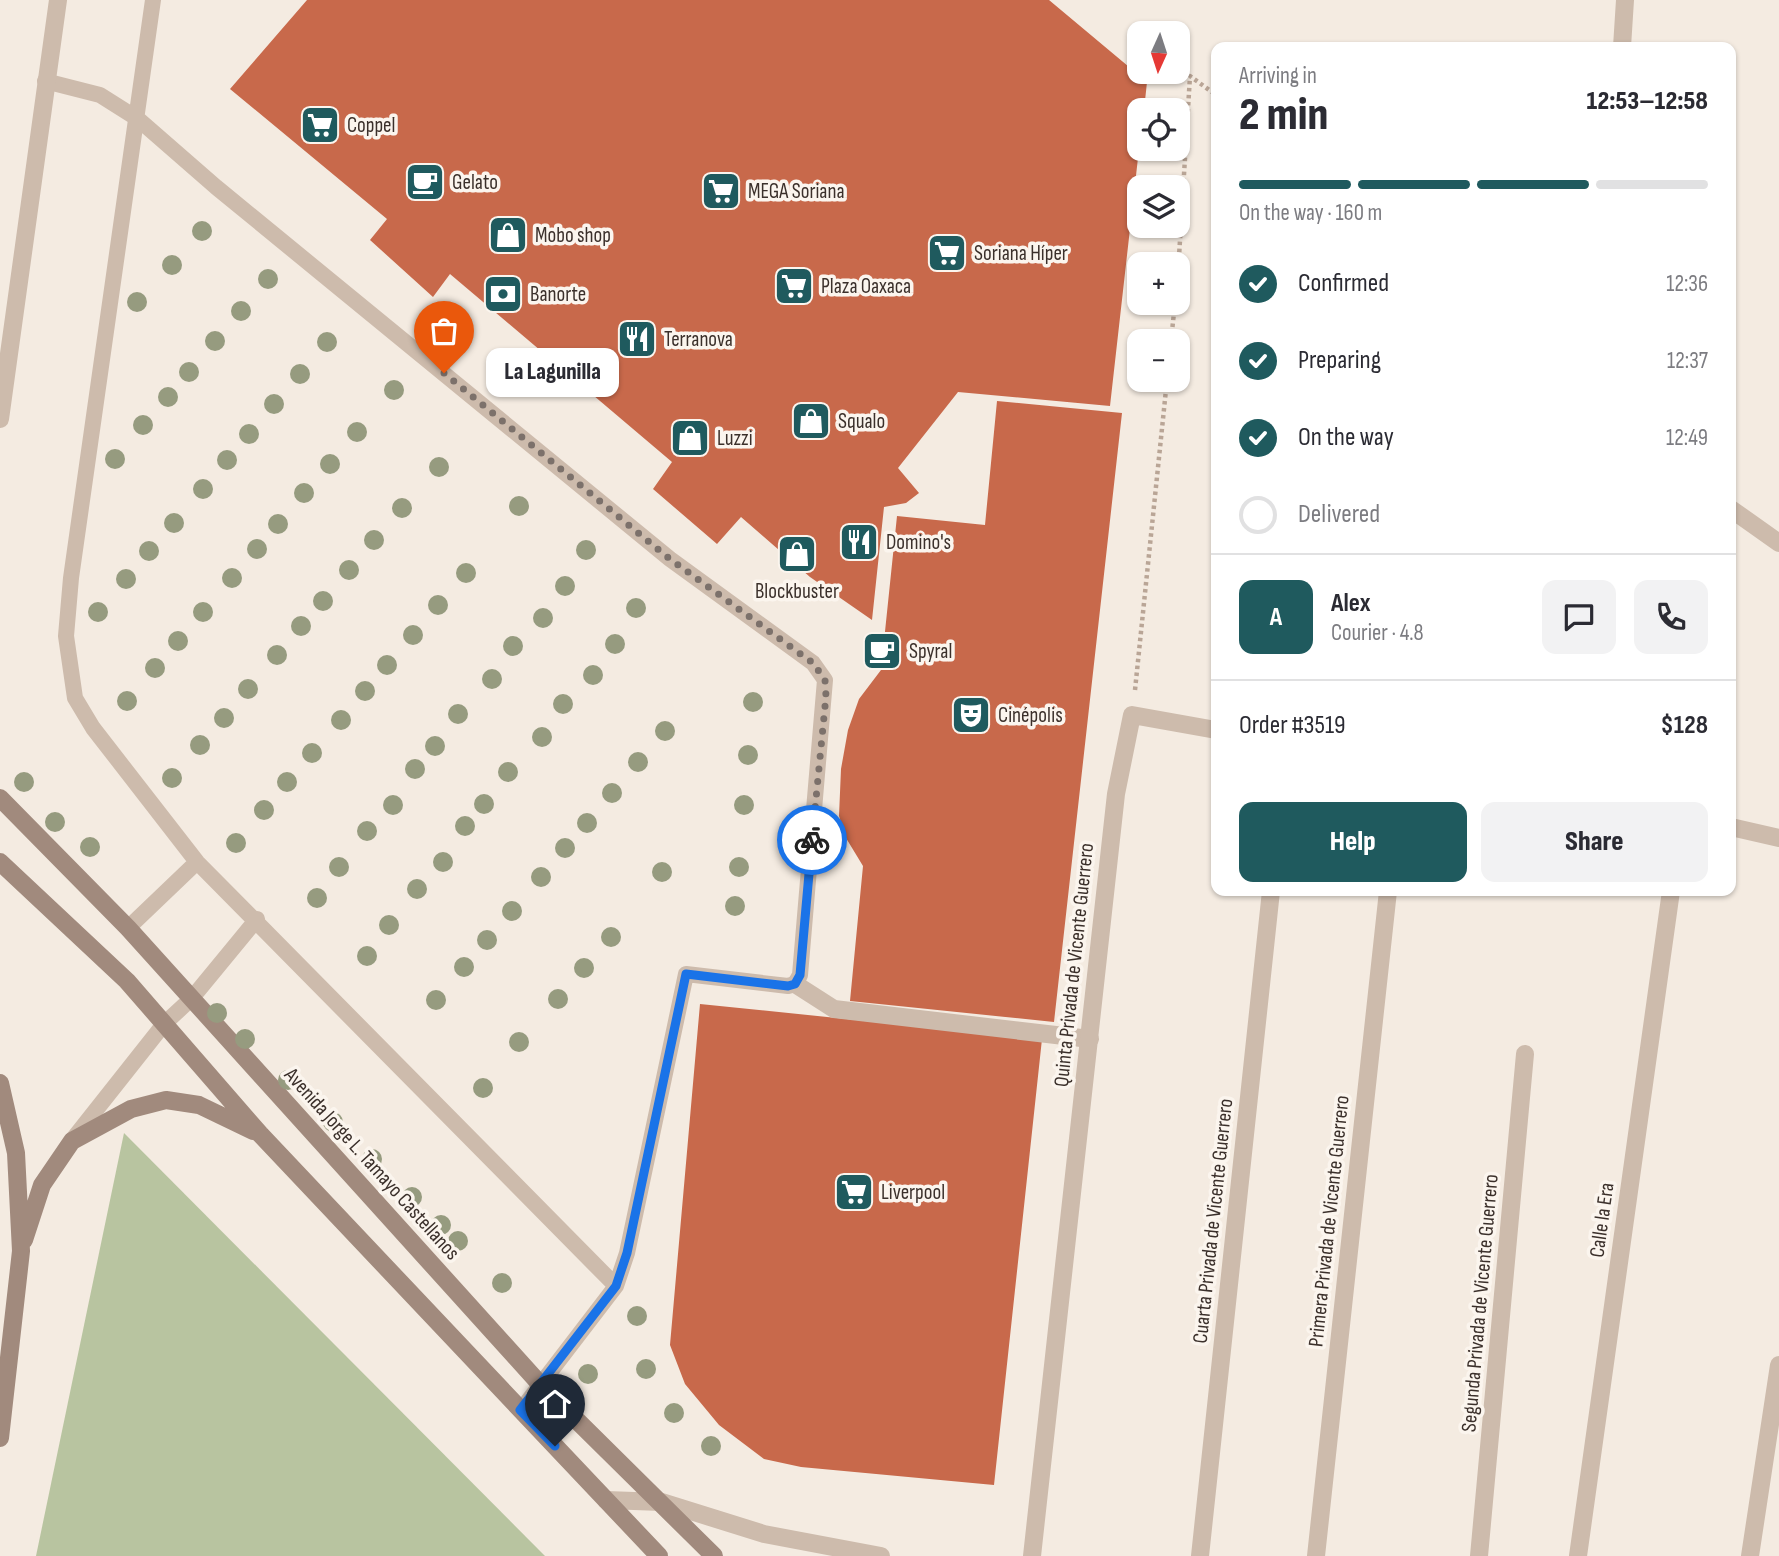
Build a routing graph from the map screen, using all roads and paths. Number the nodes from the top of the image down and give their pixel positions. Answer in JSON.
{"nodes":[{"id":1,"x":58,"y":0,"type":"edge"},
{"id":2,"x":153,"y":0,"type":"edge"},
{"id":3,"x":1625,"y":0,"type":"edge"},
{"id":4,"x":1622,"y":42,"type":"edge"},
{"id":5,"x":44,"y":81,"type":"junction"},
{"id":6,"x":1211,"y":91,"type":"edge"},
{"id":7,"x":138,"y":120,"type":"junction"},
{"id":8,"x":1179,"y":252,"type":"edge"},
{"id":9,"x":1166,"y":392,"type":"edge"},
{"id":10,"x":0,"y":419,"type":"edge"},
{"id":11,"x":1736,"y":513,"type":"edge"},
{"id":12,"x":1779,"y":543,"type":"edge"},
{"id":13,"x":1132,"y":715,"type":"junction"},
{"id":14,"x":1211,"y":729,"type":"edge"},
{"id":15,"x":4,"y":806,"type":"edge"},
{"id":16,"x":1736,"y":828,"type":"edge"},
{"id":17,"x":1779,"y":838,"type":"edge"},
{"id":18,"x":0,"y":862,"type":"edge"},
{"id":19,"x":197,"y":862,"type":"junction"},
{"id":20,"x":1270,"y":896,"type":"edge"},
{"id":21,"x":1387,"y":896,"type":"edge"},
{"id":22,"x":1670,"y":896,"type":"edge"},
{"id":23,"x":257,"y":919,"type":"junction"},
{"id":24,"x":128,"y":928,"type":"junction"},
{"id":25,"x":795,"y":984,"type":"junction"},
{"id":26,"x":192,"y":999,"type":"junction"},
{"id":27,"x":164,"y":1024,"type":"junction"},
{"id":28,"x":1090,"y":1039,"type":"junction"},
{"id":29,"x":1525,"y":1054,"type":"dead end"},
{"id":30,"x":0,"y":1083,"type":"edge"},
{"id":31,"x":260,"y":1134,"type":"junction"},
{"id":32,"x":72,"y":1141,"type":"junction"},
{"id":33,"x":21,"y":1251,"type":"junction"},
{"id":34,"x":616,"y":1286,"type":"junction"},
{"id":35,"x":1779,"y":1365,"type":"edge"},
{"id":36,"x":539,"y":1383,"type":"junction"},
{"id":37,"x":520,"y":1410,"type":"junction"},
{"id":38,"x":0,"y":1438,"type":"edge"},
{"id":39,"x":606,"y":1500,"type":"junction"},
{"id":40,"x":662,"y":1502,"type":"junction"},
{"id":41,"x":659,"y":1556,"type":"edge"},
{"id":42,"x":714,"y":1556,"type":"edge"},
{"id":43,"x":881,"y":1556,"type":"edge"},
{"id":44,"x":1032,"y":1556,"type":"edge"},
{"id":45,"x":1200,"y":1556,"type":"edge"},
{"id":46,"x":1316,"y":1556,"type":"edge"},
{"id":47,"x":1479,"y":1556,"type":"edge"},
{"id":48,"x":1578,"y":1556,"type":"edge"},
{"id":49,"x":1750,"y":1556,"type":"edge"}],
"edges":[{"from":1,"to":5,"type":"street"},
{"from":2,"to":7,"type":"lane"},
{"from":3,"to":4,"type":"street"},
{"from":5,"to":7,"type":"lane"},
{"from":5,"to":10,"type":"street"},
{"from":6,"to":8,"type":"path"},
{"from":7,"to":19,"type":"lane"},
{"from":7,"to":25,"type":"lane"},
{"from":9,"to":13,"type":"path"},
{"from":11,"to":12,"type":"street"},
{"from":13,"to":14,"type":"street"},
{"from":13,"to":28,"type":"street","name":"Quinta Privada de Vicente Guerrero"},
{"from":15,"to":24,"type":"main road","name":"Avenida Jorge L. Tamayo Castellanos"},
{"from":16,"to":17,"type":"street"},
{"from":18,"to":27,"type":"main road"},
{"from":19,"to":23,"type":"lane"},
{"from":19,"to":24,"type":"lane"},
{"from":20,"to":45,"type":"street","name":"Cuarta Privada de Vicente Guerrero"},
{"from":21,"to":46,"type":"street","name":"Primera Privada de Vicente Guerrero"},
{"from":22,"to":48,"type":"street","name":"Calle la Era"},
{"from":23,"to":26,"type":"lane"},
{"from":23,"to":34,"type":"lane"},
{"from":24,"to":26,"type":"main road","name":"Avenida Jorge L. Tamayo Castellanos"},
{"from":25,"to":28,"type":"street"},
{"from":25,"to":34,"type":"lane"},
{"from":26,"to":27,"type":"lane"},
{"from":26,"to":36,"type":"main road","name":"Avenida Jorge L. Tamayo Castellanos"},
{"from":27,"to":31,"type":"main road"},
{"from":27,"to":32,"type":"lane"},
{"from":28,"to":44,"type":"street","name":"Quinta Privada de Vicente Guerrero"},
{"from":29,"to":47,"type":"street","name":"Segunda Privada de Vicente Guerrero"},
{"from":30,"to":33,"type":"main road"},
{"from":31,"to":32,"type":"main road"},
{"from":31,"to":37,"type":"main road"},
{"from":32,"to":33,"type":"main road"},
{"from":33,"to":38,"type":"main road"},
{"from":34,"to":36,"type":"lane"},
{"from":35,"to":49,"type":"street"},
{"from":36,"to":37,"type":"lane"},
{"from":36,"to":40,"type":"main road","name":"Avenida Jorge L. Tamayo Castellanos"},
{"from":37,"to":39,"type":"main road"},
{"from":39,"to":40,"type":"street"},
{"from":39,"to":41,"type":"main road"},
{"from":40,"to":42,"type":"main road","name":"Avenida Jorge L. Tamayo Castellanos"},
{"from":40,"to":43,"type":"street"}]}
